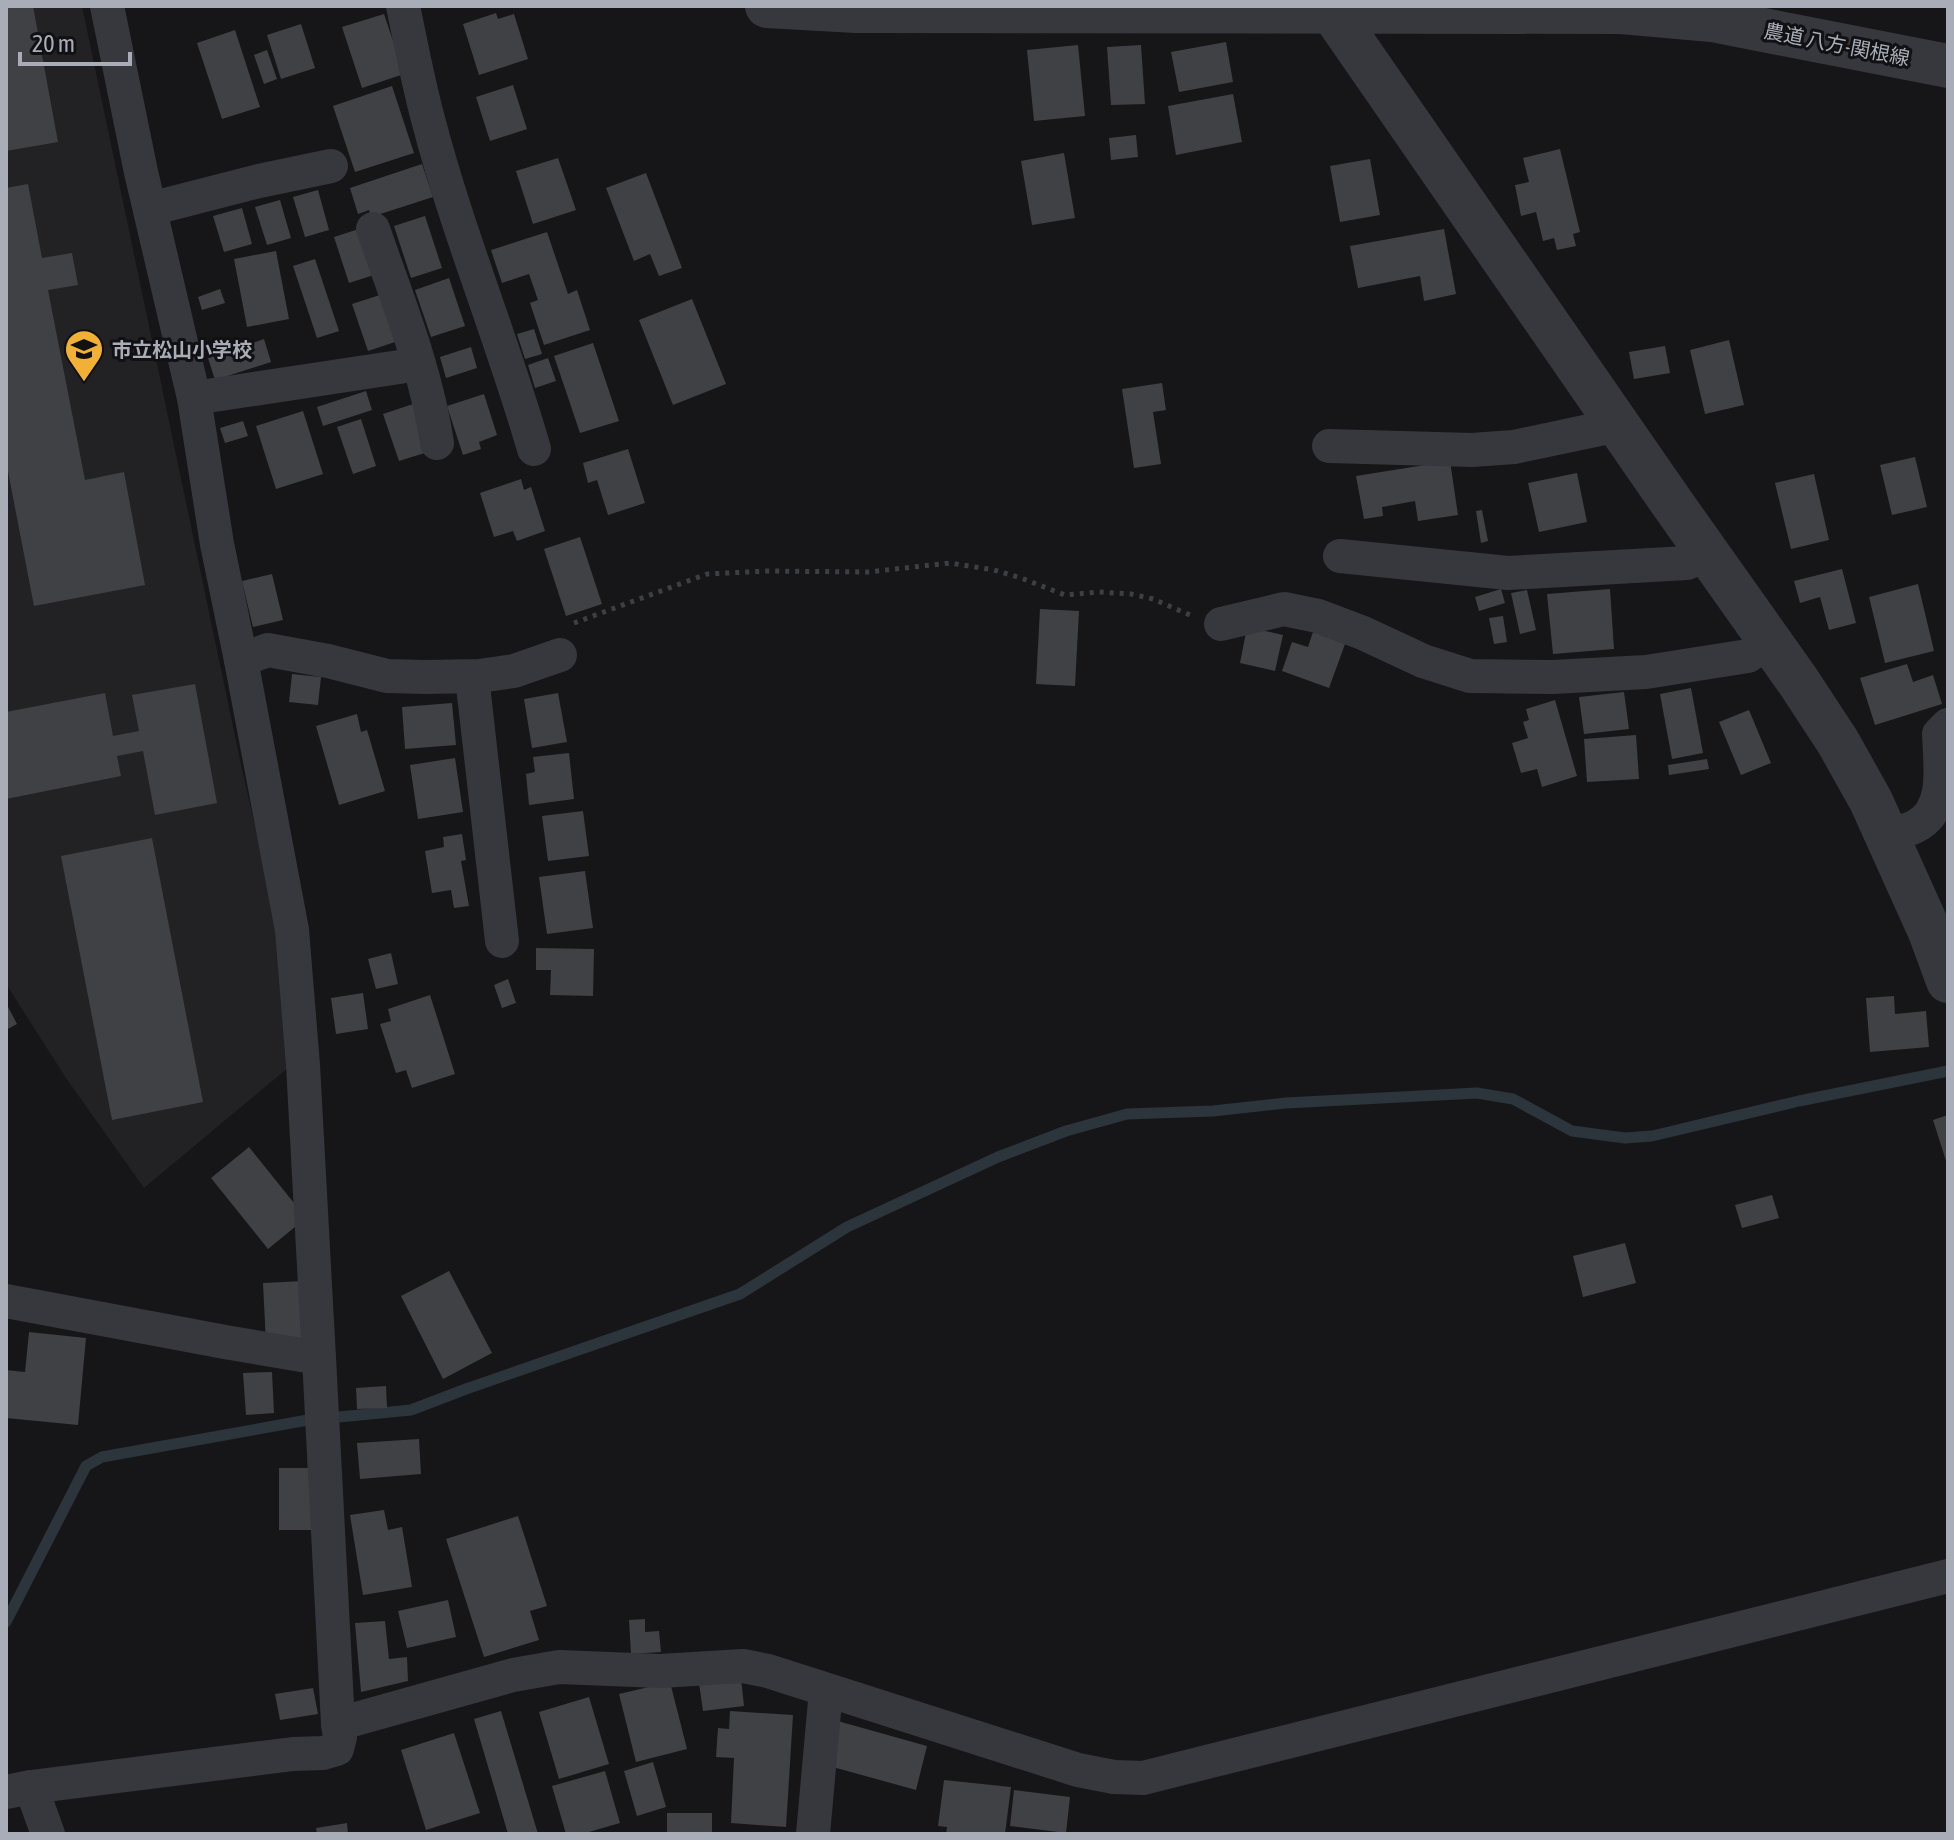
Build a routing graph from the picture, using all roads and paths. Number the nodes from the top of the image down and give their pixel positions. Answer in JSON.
{"nodes":[{"id":1,"x":107,"y":6,"type":"edge"},
{"id":2,"x":403,"y":6,"type":"edge"},
{"id":3,"x":767,"y":6,"type":"edge"},
{"id":4,"x":1329,"y":8,"type":"edge"},
{"id":5,"x":1948,"y":66,"type":"edge"},
{"id":6,"x":331,"y":166,"type":"dead end"},
{"id":7,"x":150,"y":209,"type":"junction"},
{"id":8,"x":373,"y":229,"type":"dead end"},
{"id":9,"x":419,"y":364,"type":"junction"},
{"id":10,"x":194,"y":398,"type":"junction"},
{"id":11,"x":1616,"y":423,"type":"junction"},
{"id":12,"x":437,"y":443,"type":"dead end"},
{"id":13,"x":1329,"y":446,"type":"dead end"},
{"id":14,"x":534,"y":449,"type":"dead end"},
{"id":15,"x":1707,"y":553,"type":"junction"},
{"id":16,"x":1340,"y":556,"type":"dead end"},
{"id":17,"x":1221,"y":624,"type":"joint"},
{"id":18,"x":1770,"y":641,"type":"junction"},
{"id":19,"x":555,"y":657,"type":"joint"},
{"id":20,"x":241,"y":660,"type":"junction"},
{"id":21,"x":472,"y":677,"type":"junction"},
{"id":22,"x":1948,"y":725,"type":"edge"},
{"id":23,"x":1886,"y":835,"type":"junction"},
{"id":24,"x":502,"y":941,"type":"dead end"},
{"id":25,"x":1948,"y":981,"type":"edge"},
{"id":26,"x":6,"y":1301,"type":"edge"},
{"id":27,"x":319,"y":1358,"type":"junction"},
{"id":28,"x":1948,"y":1576,"type":"edge"},
{"id":29,"x":826,"y":1690,"type":"junction"},
{"id":30,"x":338,"y":1724,"type":"junction"},
{"id":31,"x":18,"y":1790,"type":"edge"},
{"id":32,"x":48,"y":1834,"type":"edge"},
{"id":33,"x":813,"y":1834,"type":"edge"}],
"edges":[{"from":1,"to":7,"type":"street"},
{"from":2,"to":14,"type":"street"},
{"from":3,"to":4,"type":"street","name":"農道 八方-関根線"},
{"from":4,"to":5,"type":"street","name":"農道 八方-関根線"},
{"from":4,"to":11,"type":"street"},
{"from":6,"to":7,"type":"street"},
{"from":7,"to":10,"type":"street"},
{"from":8,"to":9,"type":"street"},
{"from":9,"to":10,"type":"street"},
{"from":9,"to":12,"type":"street"},
{"from":10,"to":20,"type":"street"},
{"from":11,"to":13,"type":"street"},
{"from":11,"to":15,"type":"street"},
{"from":15,"to":16,"type":"street"},
{"from":15,"to":18,"type":"street"},
{"from":17,"to":18,"type":"street"},
{"from":17,"to":19,"type":"path"},
{"from":18,"to":23,"type":"street"},
{"from":19,"to":21,"type":"street"},
{"from":20,"to":21,"type":"street"},
{"from":20,"to":27,"type":"street"},
{"from":21,"to":24,"type":"street"},
{"from":22,"to":23,"type":"street"},
{"from":23,"to":25,"type":"street"},
{"from":26,"to":27,"type":"street"},
{"from":27,"to":30,"type":"street"},
{"from":28,"to":29,"type":"street"},
{"from":29,"to":30,"type":"street"},
{"from":29,"to":33,"type":"street"},
{"from":30,"to":31,"type":"street"},
{"from":31,"to":32,"type":"street"}]}
